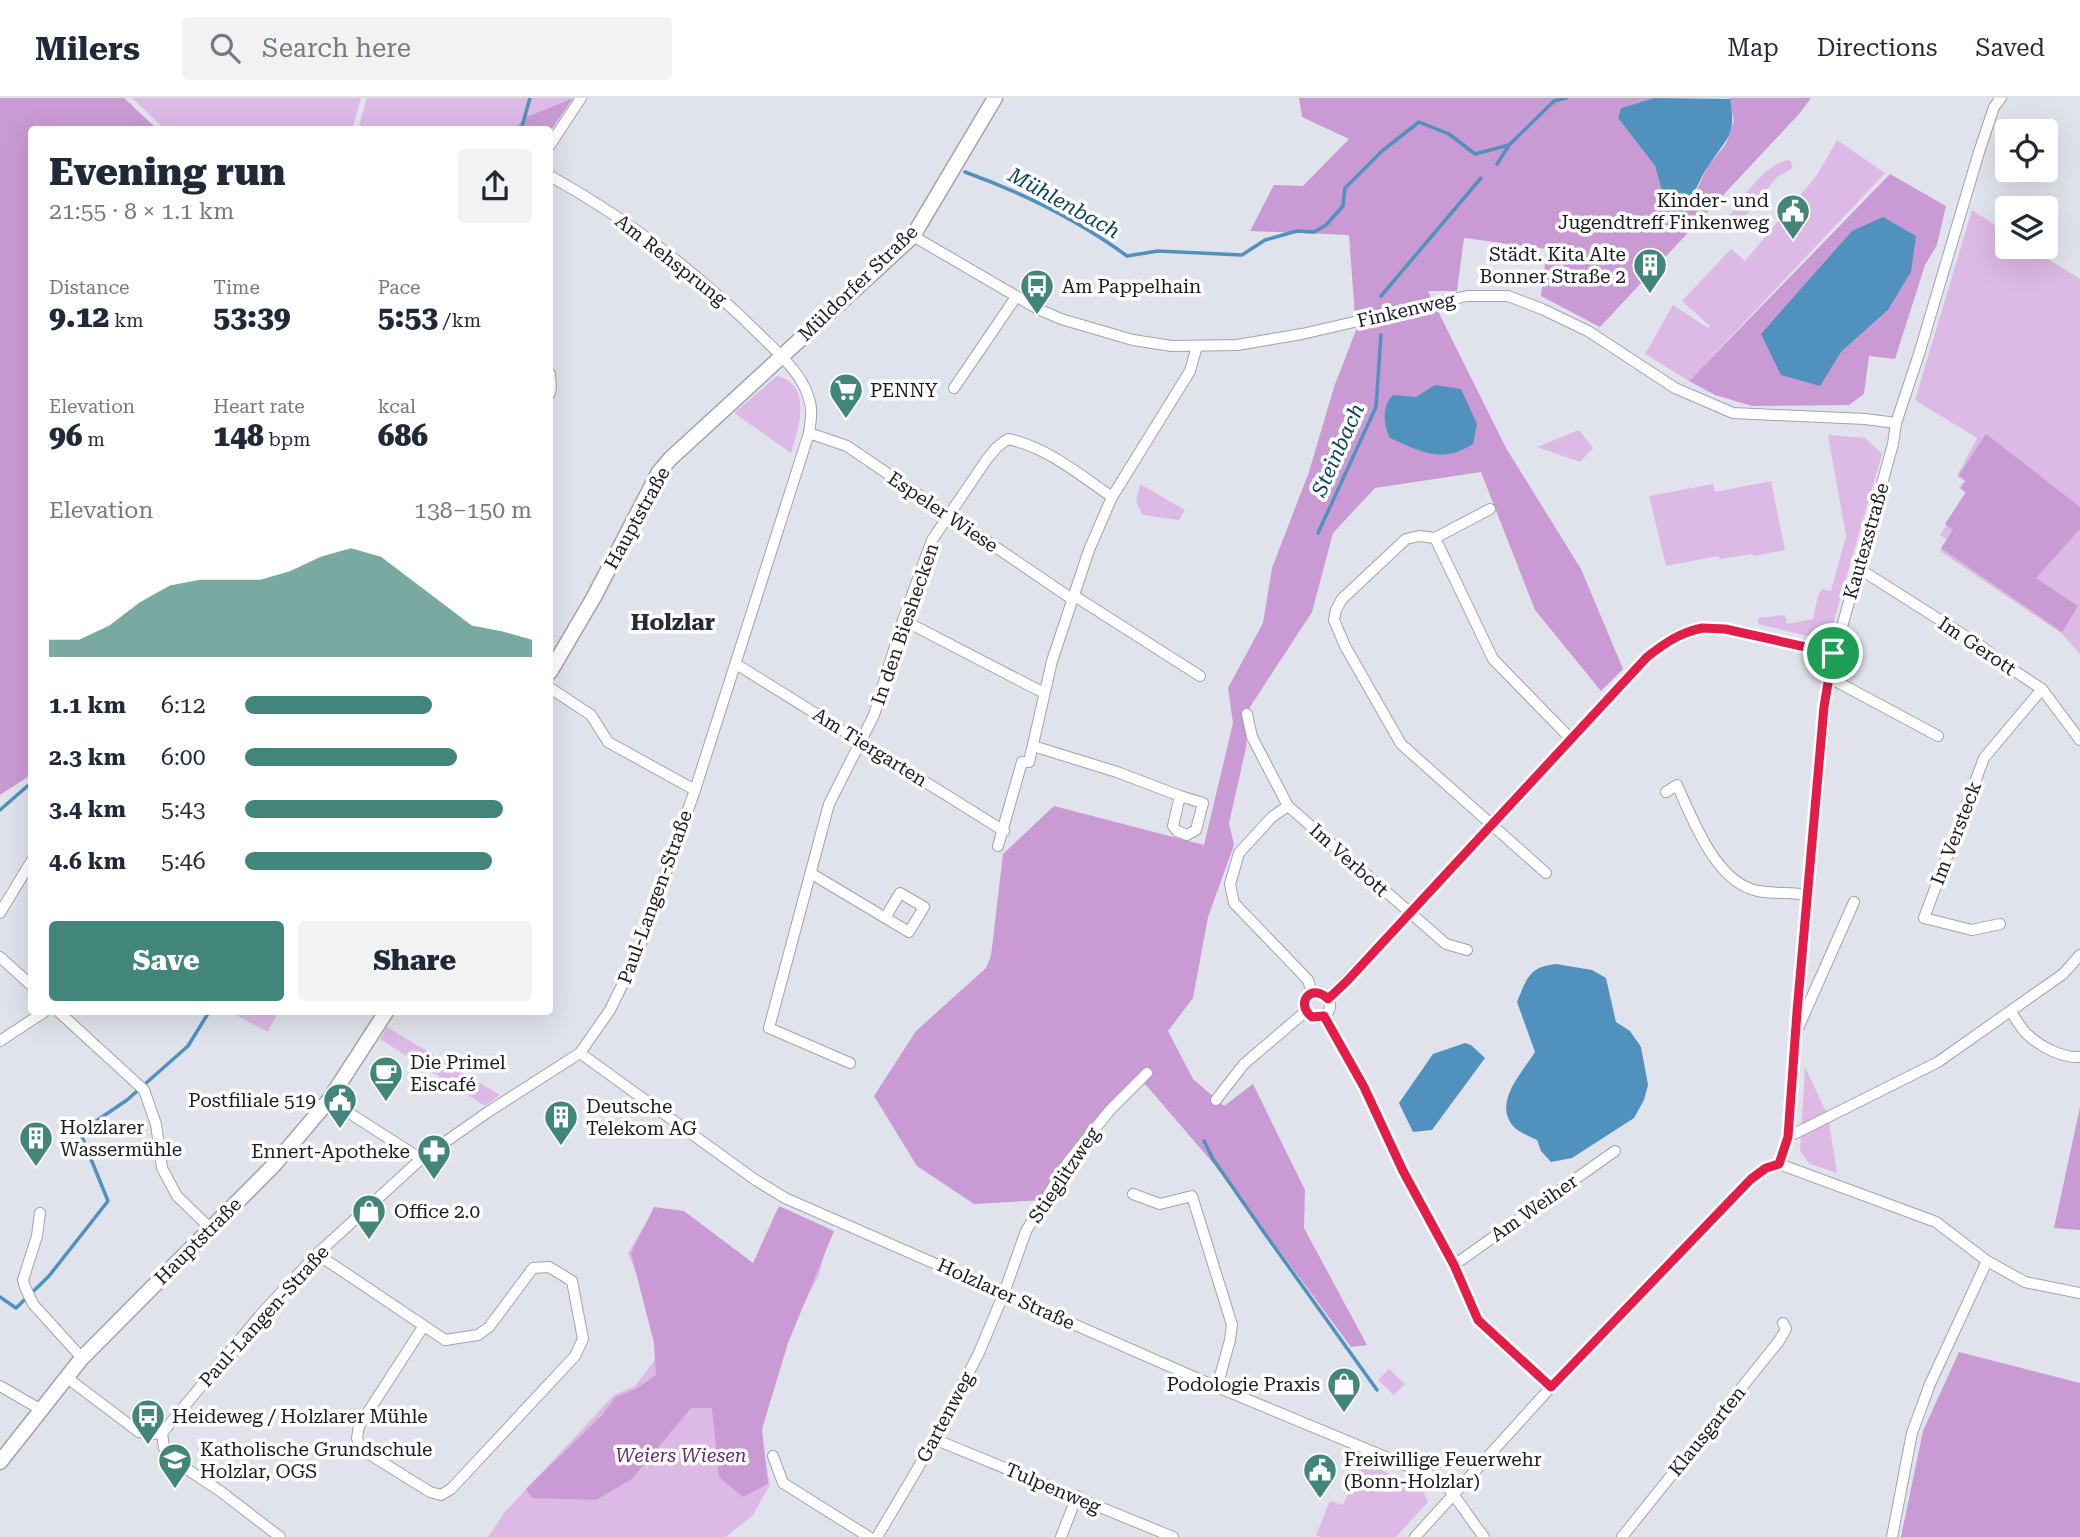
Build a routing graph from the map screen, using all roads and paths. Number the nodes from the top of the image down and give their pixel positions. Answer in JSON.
{"nodes":[{"id":1,"x":581,"y":98,"type":"edge"},
{"id":2,"x":995,"y":98,"type":"edge"},
{"id":3,"x":2001,"y":98,"type":"edge"},
{"id":4,"x":553,"y":140,"type":"edge"},
{"id":5,"x":553,"y":179,"type":"edge"},
{"id":6,"x":913,"y":236,"type":"junction"},
{"id":7,"x":1016,"y":297,"type":"junction"},
{"id":8,"x":1197,"y":346,"type":"junction"},
{"id":9,"x":782,"y":357,"type":"junction"},
{"id":10,"x":954,"y":388,"type":"dead end"},
{"id":11,"x":1896,"y":423,"type":"junction"},
{"id":12,"x":809,"y":433,"type":"junction"},
{"id":13,"x":1112,"y":497,"type":"junction"},
{"id":14,"x":1490,"y":509,"type":"dead end"},
{"id":15,"x":948,"y":516,"type":"junction"},
{"id":16,"x":1435,"y":538,"type":"junction"},
{"id":17,"x":1858,"y":568,"type":"junction"},
{"id":18,"x":1073,"y":597,"type":"junction"},
{"id":19,"x":903,"y":620,"type":"junction"},
{"id":20,"x":1833,"y":653,"type":"junction"},
{"id":21,"x":736,"y":664,"type":"junction"},
{"id":22,"x":553,"y":667,"type":"edge"},
{"id":23,"x":1200,"y":676,"type":"dead end"},
{"id":24,"x":1828,"y":677,"type":"junction"},
{"id":25,"x":2042,"y":689,"type":"junction"},
{"id":26,"x":553,"y":690,"type":"edge"},
{"id":27,"x":1044,"y":693,"type":"junction"},
{"id":28,"x":1247,"y":714,"type":"dead end"},
{"id":29,"x":1938,"y":736,"type":"dead end"},
{"id":30,"x":1571,"y":739,"type":"junction"},
{"id":31,"x":860,"y":740,"type":"junction"},
{"id":32,"x":2080,"y":740,"type":"edge"},
{"id":33,"x":1033,"y":746,"type":"junction"},
{"id":34,"x":695,"y":790,"type":"junction"},
{"id":35,"x":1665,"y":792,"type":"dead end"},
{"id":36,"x":1180,"y":796,"type":"dead end"},
{"id":37,"x":1288,"y":806,"type":"junction"},
{"id":38,"x":1492,"y":825,"type":"junction"},
{"id":39,"x":1005,"y":828,"type":"junction"},
{"id":40,"x":998,"y":846,"type":"dead end"},
{"id":41,"x":28,"y":867,"type":"edge"},
{"id":42,"x":1546,"y":873,"type":"dead end"},
{"id":43,"x":812,"y":874,"type":"junction"},
{"id":44,"x":1808,"y":895,"type":"junction"},
{"id":45,"x":1854,"y":902,"type":"dead end"},
{"id":46,"x":0,"y":913,"type":"edge"},
{"id":47,"x":1410,"y":914,"type":"junction"},
{"id":48,"x":885,"y":918,"type":"dead end"},
{"id":49,"x":2000,"y":924,"type":"dead end"},
{"id":50,"x":1466,"y":950,"type":"dead end"},
{"id":51,"x":2080,"y":955,"type":"edge"},
{"id":52,"x":0,"y":957,"type":"edge"},
{"id":53,"x":28,"y":982,"type":"edge"},
{"id":54,"x":1312,"y":993,"type":"junction"},
{"id":55,"x":1328,"y":999,"type":"junction"},
{"id":56,"x":1305,"y":1012,"type":"junction"},
{"id":57,"x":2011,"y":1012,"type":"junction"},
{"id":58,"x":39,"y":1015,"type":"edge"},
{"id":59,"x":62,"y":1015,"type":"edge"},
{"id":60,"x":384,"y":1015,"type":"edge"},
{"id":61,"x":1324,"y":1016,"type":"junction"},
{"id":62,"x":1796,"y":1034,"type":"junction"},
{"id":63,"x":0,"y":1041,"type":"edge"},
{"id":64,"x":580,"y":1053,"type":"junction"},
{"id":65,"x":2080,"y":1057,"type":"edge"},
{"id":66,"x":850,"y":1063,"type":"dead end"},
{"id":67,"x":1147,"y":1073,"type":"dead end"},
{"id":68,"x":329,"y":1100,"type":"junction"},
{"id":69,"x":1216,"y":1100,"type":"dead end"},
{"id":70,"x":1788,"y":1137,"type":"junction"},
{"id":71,"x":1615,"y":1151,"type":"dead end"},
{"id":72,"x":421,"y":1159,"type":"junction"},
{"id":73,"x":1779,"y":1164,"type":"junction"},
{"id":74,"x":1132,"y":1194,"type":"dead end"},
{"id":75,"x":40,"y":1213,"type":"dead end"},
{"id":76,"x":209,"y":1228,"type":"junction"},
{"id":77,"x":317,"y":1254,"type":"junction"},
{"id":78,"x":1991,"y":1263,"type":"junction"},
{"id":79,"x":1454,"y":1265,"type":"junction"},
{"id":80,"x":1004,"y":1293,"type":"junction"},
{"id":81,"x":2080,"y":1293,"type":"edge"},
{"id":82,"x":1783,"y":1322,"type":"dead end"},
{"id":83,"x":424,"y":1327,"type":"junction"},
{"id":84,"x":82,"y":1358,"type":"junction"},
{"id":85,"x":66,"y":1377,"type":"junction"},
{"id":86,"x":0,"y":1386,"type":"edge"},
{"id":87,"x":1217,"y":1387,"type":"junction"},
{"id":88,"x":1551,"y":1387,"type":"junction"},
{"id":89,"x":40,"y":1409,"type":"junction"},
{"id":90,"x":162,"y":1433,"type":"junction"},
{"id":91,"x":934,"y":1439,"type":"junction"},
{"id":92,"x":773,"y":1456,"type":"dead end"},
{"id":93,"x":0,"y":1462,"type":"edge"},
{"id":94,"x":1454,"y":1493,"type":"junction"},
{"id":95,"x":1077,"y":1496,"type":"junction"},
{"id":96,"x":280,"y":1537,"type":"edge"},
{"id":97,"x":869,"y":1537,"type":"edge"},
{"id":98,"x":877,"y":1537,"type":"edge"},
{"id":99,"x":1061,"y":1537,"type":"edge"},
{"id":100,"x":1173,"y":1537,"type":"edge"},
{"id":101,"x":1416,"y":1537,"type":"edge"},
{"id":102,"x":1484,"y":1537,"type":"edge"},
{"id":103,"x":1622,"y":1537,"type":"edge"},
{"id":104,"x":1892,"y":1537,"type":"edge"}],
"edges":[{"from":1,"to":4,"type":"street"},
{"from":2,"to":6,"type":"main road","name":"Müldorfer Straße"},
{"from":3,"to":11,"type":"street","name":"Kautexstraße"},
{"from":5,"to":9,"type":"street","name":"Am Rehsprung"},
{"from":6,"to":7,"type":"street","name":"Finkenweg"},
{"from":6,"to":9,"type":"main road","name":"Müldorfer Straße"},
{"from":7,"to":8,"type":"street","name":"Finkenweg"},
{"from":7,"to":10,"type":"street"},
{"from":8,"to":11,"type":"street","name":"Finkenweg"},
{"from":8,"to":13,"type":"street"},
{"from":9,"to":12,"type":"street","name":"Paul-Langen-Straße"},
{"from":9,"to":22,"type":"main road","name":"Hauptstraße"},
{"from":11,"to":17,"type":"street","name":"Kautexstraße"},
{"from":12,"to":15,"type":"street","name":"Espeler Wiese"},
{"from":12,"to":21,"type":"street","name":"Paul-Langen-Straße"},
{"from":13,"to":15,"type":"street","name":"In den Bieshecken"},
{"from":13,"to":18,"type":"street"},
{"from":14,"to":16,"type":"street"},
{"from":15,"to":18,"type":"street","name":"Espeler Wiese"},
{"from":15,"to":19,"type":"street","name":"In den Bieshecken"},
{"from":16,"to":30,"type":"street"},
{"from":16,"to":38,"type":"street"},
{"from":17,"to":20,"type":"street","name":"Kautexstraße"},
{"from":17,"to":25,"type":"street","name":"Im Gerott"},
{"from":18,"to":23,"type":"street","name":"Espeler Wiese"},
{"from":18,"to":27,"type":"street"},
{"from":19,"to":27,"type":"street"},
{"from":19,"to":31,"type":"street","name":"In den Bieshecken"},
{"from":20,"to":24,"type":"street","name":"Kautexstraße"},
{"from":20,"to":30,"type":"street"},
{"from":21,"to":31,"type":"street","name":"Am Tiergarten"},
{"from":21,"to":34,"type":"street","name":"Paul-Langen-Straße"},
{"from":24,"to":29,"type":"street"},
{"from":24,"to":44,"type":"street","name":"Kautexstraße"},
{"from":25,"to":32,"type":"street","name":"Im Gerott"},
{"from":25,"to":49,"type":"street","name":"Im Versteck"},
{"from":26,"to":34,"type":"street"},
{"from":27,"to":33,"type":"street"},
{"from":28,"to":37,"type":"street","name":"Im Verbott"},
{"from":30,"to":38,"type":"street"},
{"from":31,"to":39,"type":"street","name":"Am Tiergarten"},
{"from":31,"to":43,"type":"street","name":"In den Bieshecken"},
{"from":33,"to":36,"type":"street"},
{"from":33,"to":39,"type":"street"},
{"from":34,"to":64,"type":"street","name":"Paul-Langen-Straße"},
{"from":35,"to":44,"type":"street"},
{"from":37,"to":47,"type":"street","name":"Im Verbott"},
{"from":37,"to":54,"type":"street"},
{"from":38,"to":42,"type":"street"},
{"from":38,"to":47,"type":"street"},
{"from":39,"to":40,"type":"street"},
{"from":41,"to":46,"type":"street"},
{"from":43,"to":48,"type":"street"},
{"from":43,"to":66,"type":"street","name":"In den Bieshecken"},
{"from":44,"to":62,"type":"street","name":"Kautexstraße"},
{"from":45,"to":62,"type":"street"},
{"from":47,"to":50,"type":"street","name":"Im Verbott"},
{"from":47,"to":55,"type":"street"},
{"from":51,"to":57,"type":"street"},
{"from":52,"to":53,"type":"street"},
{"from":54,"to":55,"type":"street"},
{"from":54,"to":56,"type":"street"},
{"from":55,"to":61,"type":"street"},
{"from":56,"to":61,"type":"street"},
{"from":56,"to":69,"type":"street"},
{"from":57,"to":65,"type":"street"},
{"from":57,"to":70,"type":"street"},
{"from":58,"to":63,"type":"street"},
{"from":59,"to":76,"type":"street"},
{"from":60,"to":68,"type":"main road","name":"Hauptstraße"},
{"from":61,"to":79,"type":"street"},
{"from":62,"to":70,"type":"street","name":"Kautexstraße"},
{"from":64,"to":72,"type":"street","name":"Paul-Langen-Straße"},
{"from":64,"to":80,"type":"street","name":"Holzlarer Straße"},
{"from":67,"to":80,"type":"street","name":"Stieglitzweg"},
{"from":68,"to":72,"type":"street"},
{"from":68,"to":76,"type":"main road","name":"Hauptstraße"},
{"from":70,"to":73,"type":"street","name":"Kautexstraße"},
{"from":71,"to":79,"type":"street","name":"Am Weiher"},
{"from":72,"to":77,"type":"street","name":"Paul-Langen-Straße"},
{"from":73,"to":78,"type":"street"},
{"from":73,"to":88,"type":"street"},
{"from":74,"to":87,"type":"street"},
{"from":75,"to":84,"type":"street"},
{"from":76,"to":84,"type":"main road","name":"Hauptstraße"},
{"from":77,"to":83,"type":"street"},
{"from":77,"to":90,"type":"street","name":"Paul-Langen-Straße"},
{"from":78,"to":81,"type":"street"},
{"from":78,"to":104,"type":"street"},
{"from":79,"to":88,"type":"street"},
{"from":80,"to":87,"type":"street","name":"Holzlarer Straße"},
{"from":80,"to":91,"type":"street","name":"Gartenweg"},
{"from":82,"to":103,"type":"street","name":"Klausgarten"},
{"from":83,"to":83,"type":"street"},
{"from":84,"to":85,"type":"main road","name":"Hauptstraße"},
{"from":85,"to":89,"type":"main road","name":"Hauptstraße"},
{"from":85,"to":90,"type":"street"},
{"from":86,"to":89,"type":"street"},
{"from":87,"to":94,"type":"street","name":"Holzlarer Straße"},
{"from":88,"to":94,"type":"street"},
{"from":89,"to":93,"type":"main road","name":"Hauptstraße"},
{"from":90,"to":96,"type":"street"},
{"from":91,"to":95,"type":"street","name":"Tulpenweg"},
{"from":91,"to":98,"type":"street","name":"Gartenweg"},
{"from":92,"to":97,"type":"street"},
{"from":94,"to":101,"type":"street"},
{"from":94,"to":102,"type":"street"},
{"from":95,"to":99,"type":"street"},
{"from":95,"to":100,"type":"street","name":"Tulpenweg"}]}
